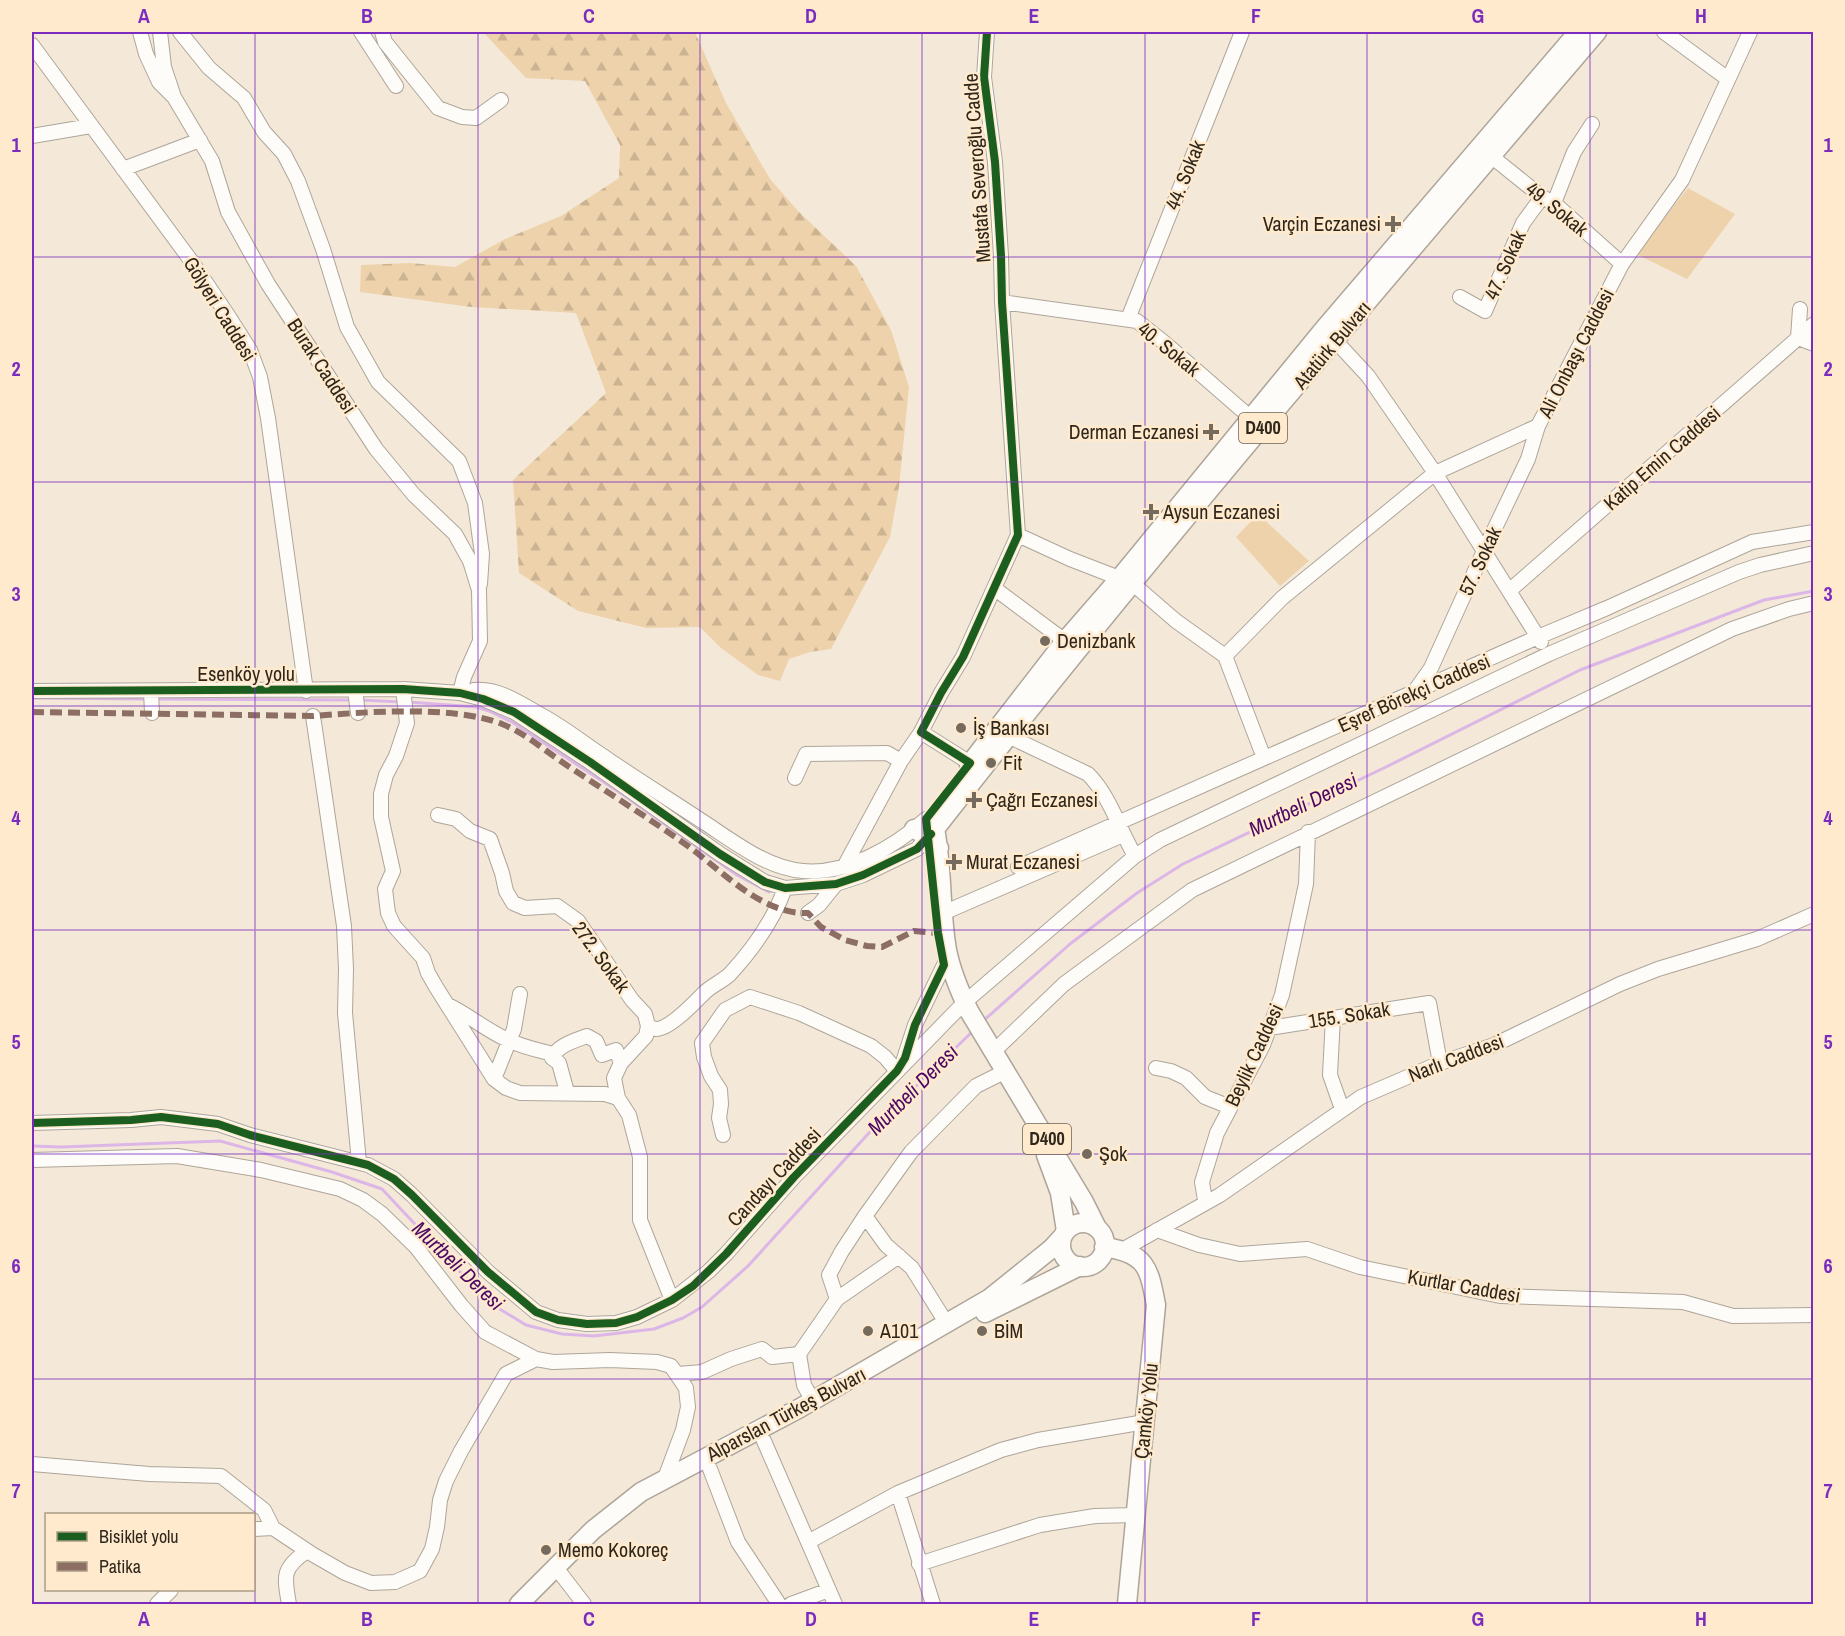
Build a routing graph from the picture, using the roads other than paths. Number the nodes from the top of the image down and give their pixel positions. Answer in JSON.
{"nodes":[{"id":1,"x":140,"y":32,"type":"edge"},
{"id":2,"x":160,"y":32,"type":"edge"},
{"id":3,"x":180,"y":32,"type":"edge"},
{"id":4,"x":361,"y":32,"type":"edge"},
{"id":5,"x":382,"y":32,"type":"edge"},
{"id":6,"x":987,"y":32,"type":"edge"},
{"id":7,"x":1242,"y":32,"type":"edge"},
{"id":8,"x":1578,"y":32,"type":"edge"},
{"id":9,"x":1597,"y":32,"type":"edge"},
{"id":10,"x":1664,"y":32,"type":"edge"},
{"id":11,"x":1750,"y":32,"type":"edge"},
{"id":12,"x":32,"y":45,"type":"edge"},
{"id":13,"x":1728,"y":79,"type":"junction"},
{"id":14,"x":396,"y":86,"type":"dead end"},
{"id":15,"x":174,"y":97,"type":"junction"},
{"id":16,"x":501,"y":100,"type":"dead end"},
{"id":17,"x":1592,"y":124,"type":"dead end"},
{"id":18,"x":91,"y":126,"type":"junction"},
{"id":19,"x":32,"y":136,"type":"edge"},
{"id":20,"x":200,"y":140,"type":"junction"},
{"id":21,"x":1491,"y":156,"type":"junction"},
{"id":22,"x":123,"y":170,"type":"junction"},
{"id":23,"x":1548,"y":200,"type":"junction"},
{"id":24,"x":1622,"y":264,"type":"junction"},
{"id":25,"x":1460,"y":297,"type":"dead end"},
{"id":26,"x":1002,"y":302,"type":"junction"},
{"id":27,"x":1800,"y":309,"type":"dead end"},
{"id":28,"x":1128,"y":319,"type":"junction"},
{"id":29,"x":1814,"y":324,"type":"edge"},
{"id":30,"x":1329,"y":335,"type":"junction"},
{"id":31,"x":1798,"y":338,"type":"junction"},
{"id":32,"x":1814,"y":344,"type":"edge"},
{"id":33,"x":1251,"y":418,"type":"junction"},
{"id":34,"x":1538,"y":426,"type":"junction"},
{"id":35,"x":1435,"y":473,"type":"junction"},
{"id":36,"x":1814,"y":532,"type":"edge"},
{"id":37,"x":1018,"y":535,"type":"junction"},
{"id":38,"x":1484,"y":551,"type":"junction"},
{"id":39,"x":1814,"y":553,"type":"edge"},
{"id":40,"x":1125,"y":581,"type":"junction"},
{"id":41,"x":994,"y":588,"type":"junction"},
{"id":42,"x":479,"y":590,"type":"junction"},
{"id":43,"x":1509,"y":591,"type":"junction"},
{"id":44,"x":1814,"y":603,"type":"edge"},
{"id":45,"x":1065,"y":641,"type":"junction"},
{"id":46,"x":1542,"y":644,"type":"junction"},
{"id":47,"x":1225,"y":656,"type":"junction"},
{"id":48,"x":32,"y":691,"type":"edge"},
{"id":49,"x":306,"y":691,"type":"junction"},
{"id":50,"x":1414,"y":692,"type":"junction"},
{"id":51,"x":460,"y":693,"type":"junction"},
{"id":52,"x":403,"y":698,"type":"junction"},
{"id":53,"x":313,"y":716,"type":"dead end"},
{"id":54,"x":921,"y":732,"type":"junction"},
{"id":55,"x":1008,"y":736,"type":"junction"},
{"id":56,"x":1264,"y":758,"type":"junction"},
{"id":57,"x":901,"y":761,"type":"junction"},
{"id":58,"x":970,"y":763,"type":"junction"},
{"id":59,"x":795,"y":778,"type":"dead end"},
{"id":60,"x":438,"y":815,"type":"dead end"},
{"id":61,"x":1120,"y":829,"type":"junction"},
{"id":62,"x":928,"y":832,"type":"junction"},
{"id":63,"x":1308,"y":832,"type":"junction"},
{"id":64,"x":1135,"y":856,"type":"junction"},
{"id":65,"x":845,"y":865,"type":"junction"},
{"id":66,"x":1018,"y":867,"type":"dead end"},
{"id":67,"x":836,"y":884,"type":"junction"},
{"id":68,"x":785,"y":888,"type":"junction"},
{"id":69,"x":808,"y":913,"type":"dead end"},
{"id":70,"x":943,"y":914,"type":"junction"},
{"id":71,"x":1814,"y":914,"type":"edge"},
{"id":72,"x":944,"y":965,"type":"junction"},
{"id":73,"x":520,"y":994,"type":"dead end"},
{"id":74,"x":448,"y":1005,"type":"junction"},
{"id":75,"x":964,"y":1009,"type":"junction"},
{"id":76,"x":1333,"y":1017,"type":"junction"},
{"id":77,"x":648,"y":1026,"type":"junction"},
{"id":78,"x":1269,"y":1028,"type":"junction"},
{"id":79,"x":509,"y":1041,"type":"junction"},
{"id":80,"x":553,"y":1054,"type":"junction"},
{"id":81,"x":991,"y":1055,"type":"junction"},
{"id":82,"x":621,"y":1063,"type":"junction"},
{"id":83,"x":1440,"y":1063,"type":"junction"},
{"id":84,"x":1156,"y":1068,"type":"dead end"},
{"id":85,"x":897,"y":1071,"type":"junction"},
{"id":86,"x":998,"y":1075,"type":"junction"},
{"id":87,"x":494,"y":1079,"type":"junction"},
{"id":88,"x":567,"y":1092,"type":"junction"},
{"id":89,"x":618,"y":1098,"type":"junction"},
{"id":90,"x":1230,"y":1107,"type":"junction"},
{"id":91,"x":1342,"y":1109,"type":"junction"},
{"id":92,"x":32,"y":1123,"type":"edge"},
{"id":93,"x":723,"y":1135,"type":"dead end"},
{"id":94,"x":32,"y":1160,"type":"edge"},
{"id":95,"x":359,"y":1162,"type":"junction"},
{"id":96,"x":1207,"y":1202,"type":"junction"},
{"id":97,"x":865,"y":1216,"type":"junction"},
{"id":98,"x":1097,"y":1228,"type":"junction"},
{"id":99,"x":1157,"y":1230,"type":"junction"},
{"id":100,"x":1064,"y":1233,"type":"junction"},
{"id":101,"x":1113,"y":1249,"type":"junction"},
{"id":102,"x":899,"y":1256,"type":"junction"},
{"id":103,"x":1080,"y":1266,"type":"junction"},
{"id":104,"x":837,"y":1299,"type":"junction"},
{"id":105,"x":672,"y":1300,"type":"junction"},
{"id":106,"x":1814,"y":1316,"type":"edge"},
{"id":107,"x":946,"y":1324,"type":"junction"},
{"id":108,"x":800,"y":1354,"type":"junction"},
{"id":109,"x":536,"y":1359,"type":"junction"},
{"id":110,"x":678,"y":1374,"type":"junction"},
{"id":111,"x":813,"y":1401,"type":"junction"},
{"id":112,"x":1145,"y":1422,"type":"junction"},
{"id":113,"x":764,"y":1441,"type":"junction"},
{"id":114,"x":32,"y":1464,"type":"edge"},
{"id":115,"x":710,"y":1469,"type":"junction"},
{"id":116,"x":665,"y":1478,"type":"junction"},
{"id":117,"x":898,"y":1493,"type":"junction"},
{"id":118,"x":1136,"y":1515,"type":"junction"},
{"id":119,"x":273,"y":1528,"type":"junction"},
{"id":120,"x":255,"y":1529,"type":"edge"},
{"id":121,"x":807,"y":1542,"type":"junction"},
{"id":122,"x":307,"y":1551,"type":"junction"},
{"id":123,"x":919,"y":1564,"type":"junction"},
{"id":124,"x":561,"y":1574,"type":"junction"},
{"id":125,"x":829,"y":1590,"type":"junction"},
{"id":126,"x":170,"y":1591,"type":"edge"},
{"id":127,"x":157,"y":1605,"type":"edge"},
{"id":128,"x":289,"y":1605,"type":"edge"},
{"id":129,"x":519,"y":1605,"type":"edge"},
{"id":130,"x":531,"y":1605,"type":"edge"},
{"id":131,"x":584,"y":1605,"type":"edge"},
{"id":132,"x":779,"y":1605,"type":"edge"},
{"id":133,"x":791,"y":1605,"type":"edge"},
{"id":134,"x":835,"y":1605,"type":"edge"},
{"id":135,"x":933,"y":1605,"type":"edge"},
{"id":136,"x":1127,"y":1605,"type":"edge"}],
"edges":[{"from":1,"to":15,"type":"street","name":"Burak Caddesi"},
{"from":2,"to":15,"type":"street"},
{"from":3,"to":42,"type":"street"},
{"from":4,"to":14,"type":"street"},
{"from":5,"to":16,"type":"street"},
{"from":6,"to":26,"type":"street","name":"Mustafa Severoğlu Cadde"},
{"from":7,"to":28,"type":"street","name":"44. Sokak"},
{"from":8,"to":30,"type":"main road","name":"Atatürk Bulvarı","number":"D400"},
{"from":9,"to":21,"type":"main road","name":"Atatürk Bulvarı","number":"D400"},
{"from":10,"to":13,"type":"street"},
{"from":11,"to":13,"type":"street","name":"Ali Onbaşı Caddesi"},
{"from":12,"to":18,"type":"street","name":"Gölyeri Caddesi"},
{"from":13,"to":24,"type":"street","name":"Ali Onbaşı Caddesi"},
{"from":15,"to":20,"type":"street","name":"Burak Caddesi"},
{"from":17,"to":23,"type":"street"},
{"from":18,"to":19,"type":"street"},
{"from":18,"to":22,"type":"street","name":"Gölyeri Caddesi"},
{"from":20,"to":22,"type":"street"},
{"from":20,"to":42,"type":"street","name":"Burak Caddesi"},
{"from":21,"to":23,"type":"street","name":"49. Sokak"},
{"from":21,"to":30,"type":"main road","name":"Atatürk Bulvarı","number":"D400"},
{"from":22,"to":49,"type":"street","name":"Gölyeri Caddesi"},
{"from":23,"to":24,"type":"street","name":"49. Sokak"},
{"from":23,"to":25,"type":"street","name":"47. Sokak"},
{"from":24,"to":34,"type":"street","name":"Ali Onbaşı Caddesi"},
{"from":26,"to":28,"type":"street","name":"40. Sokak"},
{"from":26,"to":37,"type":"street","name":"Mustafa Severoğlu Cadde"},
{"from":27,"to":31,"type":"street"},
{"from":28,"to":33,"type":"street","name":"40. Sokak"},
{"from":29,"to":31,"type":"street","name":"Katip Emin Caddesi"},
{"from":30,"to":33,"type":"main road","name":"Atatürk Bulvarı","number":"D400"},
{"from":30,"to":35,"type":"street"},
{"from":30,"to":40,"type":"main road","name":"Atatürk Bulvarı","number":"D400"},
{"from":31,"to":32,"type":"street"},
{"from":31,"to":43,"type":"street","name":"Katip Emin Caddesi"},
{"from":33,"to":40,"type":"main road","name":"Atatürk Bulvarı","number":"D400"},
{"from":34,"to":35,"type":"street","name":"Ali Onbaşı Caddesi"},
{"from":34,"to":38,"type":"street","name":"57. Sokak"},
{"from":35,"to":38,"type":"street"},
{"from":35,"to":47,"type":"street","name":"Ali Onbaşı Caddesi"},
{"from":36,"to":46,"type":"street","name":"Eşref Börekçi Caddesi"},
{"from":37,"to":40,"type":"street"},
{"from":37,"to":41,"type":"street"},
{"from":38,"to":43,"type":"street"},
{"from":38,"to":50,"type":"street","name":"57. Sokak"},
{"from":39,"to":46,"type":"street"},
{"from":40,"to":45,"type":"main road","name":"Atatürk Bulvarı","number":"D400"},
{"from":40,"to":47,"type":"street"},
{"from":40,"to":55,"type":"main road","name":"Atatürk Bulvarı","number":"D400"},
{"from":41,"to":45,"type":"street"},
{"from":41,"to":54,"type":"street"},
{"from":42,"to":51,"type":"street","name":"Burak Caddesi"},
{"from":43,"to":46,"type":"street"},
{"from":44,"to":63,"type":"street"},
{"from":45,"to":58,"type":"main road","name":"Atatürk Bulvarı","number":"D400"},
{"from":46,"to":50,"type":"street","name":"Eşref Börekçi Caddesi"},
{"from":46,"to":64,"type":"street","name":"Candayı Caddesi"},
{"from":47,"to":56,"type":"street"},
{"from":48,"to":49,"type":"street","name":"Esenköy yolu"},
{"from":49,"to":52,"type":"street","name":"Esenköy yolu"},
{"from":50,"to":56,"type":"street","name":"Eşref Börekçi Caddesi"},
{"from":51,"to":52,"type":"street","name":"Esenköy yolu"},
{"from":51,"to":65,"type":"street"},
{"from":51,"to":68,"type":"street"},
{"from":52,"to":74,"type":"street"},
{"from":53,"to":95,"type":"street"},
{"from":54,"to":57,"type":"street"},
{"from":54,"to":58,"type":"street"},
{"from":55,"to":61,"type":"street"},
{"from":55,"to":62,"type":"main road","name":"Atatürk Bulvarı","number":"D400"},
{"from":56,"to":61,"type":"street","name":"Eşref Börekçi Caddesi"},
{"from":57,"to":59,"type":"street"},
{"from":57,"to":65,"type":"street"},
{"from":58,"to":62,"type":"main road","name":"Atatürk Bulvarı","number":"D400"},
{"from":60,"to":77,"type":"street","name":"272. Sokak"},
{"from":61,"to":64,"type":"street"},
{"from":61,"to":66,"type":"street","name":"Eşref Börekçi Caddesi"},
{"from":61,"to":70,"type":"street","name":"Eşref Börekçi Caddesi"},
{"from":62,"to":65,"type":"street"},
{"from":62,"to":67,"type":"street"},
{"from":62,"to":70,"type":"main road","number":"D400"},
{"from":62,"to":72,"type":"main road","number":"D400"},
{"from":63,"to":78,"type":"street","name":"Beylik Caddesi"},
{"from":63,"to":81,"type":"street"},
{"from":64,"to":75,"type":"street","name":"Candayı Caddesi"},
{"from":67,"to":68,"type":"street"},
{"from":67,"to":69,"type":"street"},
{"from":68,"to":77,"type":"street"},
{"from":70,"to":75,"type":"main road","number":"D400"},
{"from":71,"to":83,"type":"street","name":"Narlı Caddesi"},
{"from":72,"to":75,"type":"main road","number":"D400"},
{"from":72,"to":85,"type":"street"},
{"from":73,"to":79,"type":"street"},
{"from":74,"to":79,"type":"street"},
{"from":74,"to":87,"type":"street"},
{"from":75,"to":81,"type":"main road","number":"D400"},
{"from":75,"to":85,"type":"street","name":"Candayı Caddesi"},
{"from":76,"to":78,"type":"street","name":"155. Sokak"},
{"from":76,"to":83,"type":"street","name":"155. Sokak"},
{"from":76,"to":91,"type":"street"},
{"from":77,"to":82,"type":"street"},
{"from":78,"to":90,"type":"street","name":"Beylik Caddesi"},
{"from":79,"to":80,"type":"street"},
{"from":79,"to":87,"type":"street"},
{"from":80,"to":82,"type":"street"},
{"from":80,"to":88,"type":"street"},
{"from":81,"to":86,"type":"main road","number":"D400"},
{"from":81,"to":98,"type":"main road","number":"D400"},
{"from":82,"to":89,"type":"street"},
{"from":83,"to":91,"type":"street","name":"Narlı Caddesi"},
{"from":84,"to":90,"type":"street"},
{"from":85,"to":93,"type":"street"},
{"from":85,"to":105,"type":"street","name":"Candayı Caddesi"},
{"from":86,"to":97,"type":"street"},
{"from":86,"to":100,"type":"main road","number":"D400"},
{"from":87,"to":88,"type":"street"},
{"from":88,"to":89,"type":"street"},
{"from":89,"to":105,"type":"street"},
{"from":90,"to":96,"type":"street","name":"Beylik Caddesi"},
{"from":91,"to":96,"type":"street","name":"Narlı Caddesi"},
{"from":92,"to":95,"type":"street","name":"Candayı Caddesi"},
{"from":94,"to":109,"type":"street"},
{"from":95,"to":105,"type":"street","name":"Candayı Caddesi"},
{"from":96,"to":99,"type":"street","name":"Narlı Caddesi"},
{"from":97,"to":102,"type":"street"},
{"from":97,"to":104,"type":"street"},
{"from":98,"to":100,"type":"main road"},
{"from":98,"to":101,"type":"main road","number":"D400"},
{"from":99,"to":101,"type":"street","name":"Narlı Caddesi"},
{"from":99,"to":106,"type":"street","name":"Kurtlar Caddesi"},
{"from":100,"to":103,"type":"main road","number":"D400"},
{"from":100,"to":107,"type":"main road","name":"Alparslan Türkeş Bulvarı"},
{"from":101,"to":103,"type":"main road"},
{"from":101,"to":112,"type":"main road","name":"Çamköy Yolu"},
{"from":102,"to":104,"type":"street"},
{"from":102,"to":107,"type":"street"},
{"from":103,"to":113,"type":"main road","name":"Alparslan Türkeş Bulvarı"},
{"from":104,"to":108,"type":"street"},
{"from":107,"to":111,"type":"main road","name":"Alparslan Türkeş Bulvarı"},
{"from":108,"to":110,"type":"street"},
{"from":108,"to":111,"type":"street"},
{"from":109,"to":110,"type":"street"},
{"from":109,"to":122,"type":"street"},
{"from":110,"to":116,"type":"street"},
{"from":111,"to":116,"type":"main road","name":"Alparslan Türkeş Bulvarı"},
{"from":112,"to":117,"type":"street"},
{"from":112,"to":118,"type":"main road","name":"Çamköy Yolu"},
{"from":113,"to":115,"type":"main road","name":"Alparslan Türkeş Bulvarı"},
{"from":113,"to":121,"type":"street"},
{"from":114,"to":119,"type":"street"},
{"from":115,"to":124,"type":"main road","name":"Alparslan Türkeş Bulvarı"},
{"from":115,"to":132,"type":"street"},
{"from":116,"to":129,"type":"main road","name":"Alparslan Türkeş Bulvarı"},
{"from":117,"to":121,"type":"street"},
{"from":117,"to":123,"type":"street"},
{"from":118,"to":123,"type":"street"},
{"from":118,"to":136,"type":"main road","name":"Çamköy Yolu"},
{"from":119,"to":120,"type":"street"},
{"from":119,"to":122,"type":"street"},
{"from":121,"to":125,"type":"street"},
{"from":122,"to":128,"type":"street"},
{"from":123,"to":135,"type":"street"},
{"from":124,"to":130,"type":"main road","name":"Alparslan Türkeş Bulvarı"},
{"from":124,"to":131,"type":"street"},
{"from":125,"to":133,"type":"street"},
{"from":125,"to":134,"type":"street"},
{"from":126,"to":127,"type":"street"}]}
